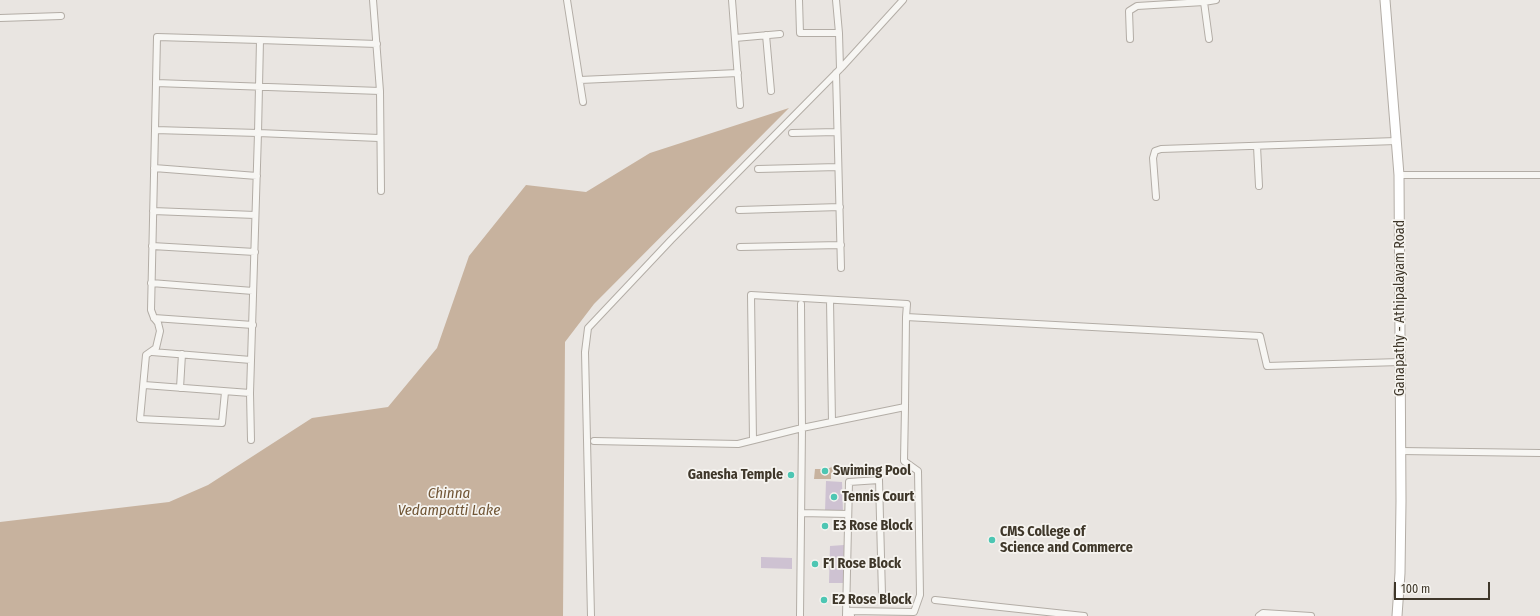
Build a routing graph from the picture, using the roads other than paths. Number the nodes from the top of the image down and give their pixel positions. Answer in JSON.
{"nodes":[{"id":1,"x":373,"y":0,"type":"edge"},
{"id":2,"x":567,"y":0,"type":"edge"},
{"id":3,"x":732,"y":0,"type":"edge"},
{"id":4,"x":799,"y":0,"type":"edge"},
{"id":5,"x":836,"y":0,"type":"edge"},
{"id":6,"x":903,"y":0,"type":"edge"},
{"id":7,"x":1216,"y":0,"type":"edge"},
{"id":8,"x":1385,"y":0,"type":"edge"},
{"id":9,"x":1204,"y":2,"type":"junction"},
{"id":10,"x":61,"y":16,"type":"dead end"},
{"id":11,"x":0,"y":18,"type":"edge"},
{"id":12,"x":839,"y":33,"type":"junction"},
{"id":13,"x":780,"y":34,"type":"dead end"},
{"id":14,"x":766,"y":35,"type":"junction"},
{"id":15,"x":735,"y":38,"type":"junction"},
{"id":16,"x":1208,"y":38,"type":"dead end"},
{"id":17,"x":1130,"y":39,"type":"dead end"},
{"id":18,"x":260,"y":40,"type":"junction"},
{"id":19,"x":377,"y":44,"type":"junction"},
{"id":20,"x":838,"y":71,"type":"junction"},
{"id":21,"x":738,"y":73,"type":"junction"},
{"id":22,"x":580,"y":80,"type":"junction"},
{"id":23,"x":156,"y":83,"type":"junction"},
{"id":24,"x":259,"y":87,"type":"junction"},
{"id":25,"x":380,"y":91,"type":"junction"},
{"id":26,"x":771,"y":91,"type":"dead end"},
{"id":27,"x":583,"y":102,"type":"dead end"},
{"id":28,"x":740,"y":105,"type":"dead end"},
{"id":29,"x":155,"y":130,"type":"junction"},
{"id":30,"x":837,"y":132,"type":"junction"},
{"id":31,"x":258,"y":133,"type":"junction"},
{"id":32,"x":792,"y":133,"type":"dead end"},
{"id":33,"x":379,"y":138,"type":"junction"},
{"id":34,"x":1396,"y":141,"type":"junction"},
{"id":35,"x":1257,"y":146,"type":"junction"},
{"id":36,"x":838,"y":167,"type":"junction"},
{"id":37,"x":154,"y":168,"type":"junction"},
{"id":38,"x":758,"y":169,"type":"dead end"},
{"id":39,"x":1399,"y":174,"type":"junction"},
{"id":40,"x":1540,"y":175,"type":"edge"},
{"id":41,"x":257,"y":176,"type":"junction"},
{"id":42,"x":1259,"y":186,"type":"dead end"},
{"id":43,"x":381,"y":191,"type":"dead end"},
{"id":44,"x":1156,"y":197,"type":"dead end"},
{"id":45,"x":840,"y":207,"type":"junction"},
{"id":46,"x":153,"y":210,"type":"junction"},
{"id":47,"x":739,"y":210,"type":"dead end"},
{"id":48,"x":255,"y":215,"type":"junction"},
{"id":49,"x":841,"y":245,"type":"junction"},
{"id":50,"x":152,"y":246,"type":"junction"},
{"id":51,"x":740,"y":247,"type":"dead end"},
{"id":52,"x":254,"y":252,"type":"junction"},
{"id":53,"x":841,"y":268,"type":"dead end"},
{"id":54,"x":151,"y":283,"type":"junction"},
{"id":55,"x":253,"y":291,"type":"junction"},
{"id":56,"x":830,"y":300,"type":"junction"},
{"id":57,"x":801,"y":304,"type":"dead end"},
{"id":58,"x":906,"y":317,"type":"junction"},
{"id":59,"x":154,"y":318,"type":"junction"},
{"id":60,"x":253,"y":325,"type":"junction"},
{"id":61,"x":152,"y":352,"type":"junction"},
{"id":62,"x":182,"y":354,"type":"junction"},
{"id":63,"x":251,"y":360,"type":"junction"},
{"id":64,"x":1400,"y":362,"type":"junction"},
{"id":65,"x":144,"y":385,"type":"junction"},
{"id":66,"x":180,"y":388,"type":"junction"},
{"id":67,"x":225,"y":392,"type":"junction"},
{"id":68,"x":250,"y":394,"type":"junction"},
{"id":69,"x":905,"y":407,"type":"junction"},
{"id":70,"x":832,"y":422,"type":"junction"},
{"id":71,"x":802,"y":428,"type":"junction"},
{"id":72,"x":251,"y":440,"type":"dead end"},
{"id":73,"x":752,"y":440,"type":"junction"},
{"id":74,"x":594,"y":441,"type":"dead end"},
{"id":75,"x":1401,"y":451,"type":"junction"},
{"id":76,"x":1540,"y":453,"type":"edge"},
{"id":77,"x":801,"y":513,"type":"junction"},
{"id":78,"x":848,"y":514,"type":"junction"},
{"id":79,"x":882,"y":595,"type":"dead end"},
{"id":80,"x":935,"y":600,"type":"dead end"},
{"id":81,"x":592,"y":616,"type":"edge"},
{"id":82,"x":800,"y":616,"type":"edge"},
{"id":83,"x":846,"y":616,"type":"edge"},
{"id":84,"x":851,"y":616,"type":"edge"},
{"id":85,"x":1084,"y":616,"type":"edge"},
{"id":86,"x":1259,"y":616,"type":"edge"},
{"id":87,"x":1311,"y":616,"type":"edge"},
{"id":88,"x":1397,"y":616,"type":"edge"}],
"edges":[{"from":1,"to":19,"type":"street"},
{"from":2,"to":22,"type":"street"},
{"from":3,"to":15,"type":"street"},
{"from":4,"to":12,"type":"street"},
{"from":5,"to":12,"type":"street"},
{"from":6,"to":20,"type":"street"},
{"from":7,"to":9,"type":"street"},
{"from":8,"to":34,"type":"main road","name":"Ganapathy - Athipalayam Road"},
{"from":9,"to":16,"type":"street"},
{"from":9,"to":17,"type":"street"},
{"from":10,"to":11,"type":"street"},
{"from":12,"to":20,"type":"street"},
{"from":13,"to":14,"type":"street"},
{"from":14,"to":15,"type":"street"},
{"from":14,"to":26,"type":"street"},
{"from":15,"to":21,"type":"street"},
{"from":18,"to":19,"type":"street"},
{"from":18,"to":23,"type":"street"},
{"from":18,"to":24,"type":"street"},
{"from":19,"to":25,"type":"street"},
{"from":20,"to":30,"type":"street"},
{"from":20,"to":81,"type":"street"},
{"from":21,"to":22,"type":"street"},
{"from":21,"to":28,"type":"street"},
{"from":22,"to":27,"type":"street"},
{"from":23,"to":24,"type":"street"},
{"from":23,"to":29,"type":"street"},
{"from":24,"to":25,"type":"street"},
{"from":24,"to":31,"type":"street"},
{"from":25,"to":33,"type":"street"},
{"from":29,"to":31,"type":"street"},
{"from":29,"to":37,"type":"street"},
{"from":30,"to":32,"type":"street"},
{"from":30,"to":36,"type":"street"},
{"from":31,"to":33,"type":"street"},
{"from":31,"to":41,"type":"street"},
{"from":33,"to":43,"type":"street"},
{"from":34,"to":35,"type":"street"},
{"from":34,"to":39,"type":"main road","name":"Ganapathy - Athipalayam Road"},
{"from":35,"to":42,"type":"street"},
{"from":35,"to":44,"type":"street"},
{"from":36,"to":38,"type":"street"},
{"from":36,"to":45,"type":"street"},
{"from":37,"to":41,"type":"street"},
{"from":37,"to":46,"type":"street"},
{"from":39,"to":40,"type":"street"},
{"from":39,"to":64,"type":"main road","name":"Ganapathy - Athipalayam Road"},
{"from":41,"to":48,"type":"street"},
{"from":45,"to":47,"type":"street"},
{"from":45,"to":49,"type":"street"},
{"from":46,"to":48,"type":"street"},
{"from":46,"to":50,"type":"street"},
{"from":48,"to":52,"type":"street"},
{"from":49,"to":51,"type":"street"},
{"from":49,"to":53,"type":"street"},
{"from":50,"to":52,"type":"street"},
{"from":50,"to":54,"type":"street"},
{"from":52,"to":55,"type":"street"},
{"from":54,"to":55,"type":"street"},
{"from":54,"to":59,"type":"street"},
{"from":55,"to":60,"type":"street"},
{"from":56,"to":58,"type":"street"},
{"from":56,"to":70,"type":"street"},
{"from":56,"to":73,"type":"street"},
{"from":57,"to":71,"type":"street"},
{"from":58,"to":64,"type":"street"},
{"from":58,"to":69,"type":"street"},
{"from":59,"to":60,"type":"street"},
{"from":59,"to":61,"type":"street"},
{"from":60,"to":63,"type":"street"},
{"from":61,"to":62,"type":"street"},
{"from":61,"to":65,"type":"street"},
{"from":62,"to":63,"type":"street"},
{"from":62,"to":66,"type":"street"},
{"from":63,"to":68,"type":"street"},
{"from":64,"to":75,"type":"main road","name":"Ganapathy - Athipalayam Road"},
{"from":65,"to":66,"type":"street"},
{"from":65,"to":67,"type":"street"},
{"from":66,"to":67,"type":"street"},
{"from":67,"to":68,"type":"street"},
{"from":68,"to":72,"type":"street"},
{"from":69,"to":70,"type":"street"},
{"from":69,"to":84,"type":"street"},
{"from":70,"to":71,"type":"street"},
{"from":71,"to":73,"type":"street"},
{"from":71,"to":77,"type":"street"},
{"from":73,"to":74,"type":"street"},
{"from":75,"to":76,"type":"street"},
{"from":75,"to":88,"type":"main road","name":"Ganapathy - Athipalayam Road"},
{"from":77,"to":78,"type":"street"},
{"from":77,"to":82,"type":"street"},
{"from":78,"to":79,"type":"street"},
{"from":78,"to":83,"type":"street"},
{"from":80,"to":85,"type":"street"},
{"from":86,"to":87,"type":"street"}]}
